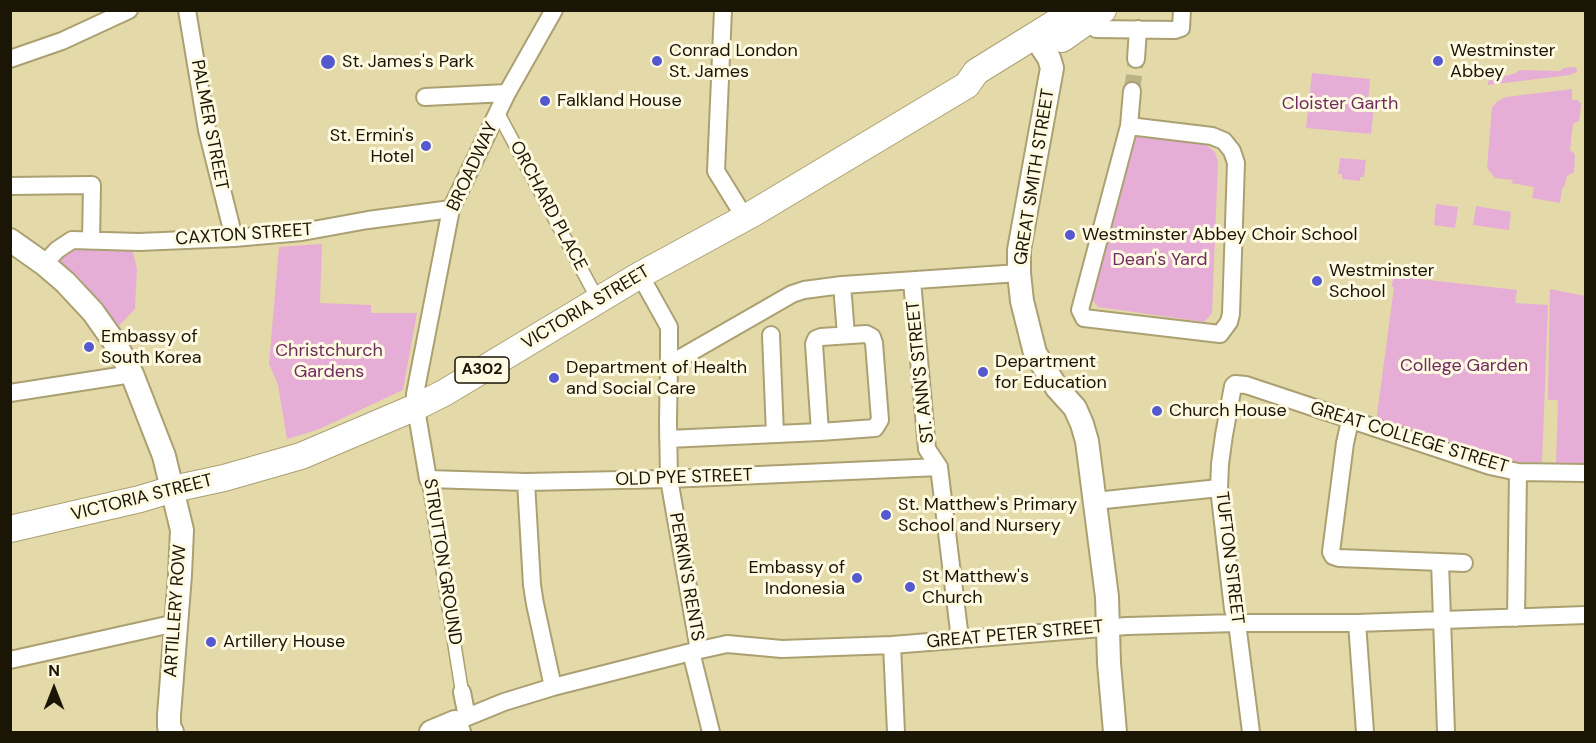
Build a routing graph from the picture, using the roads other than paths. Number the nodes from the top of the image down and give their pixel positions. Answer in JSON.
{"nodes":[{"id":1,"x":129,"y":10,"type":"edge"},
{"id":2,"x":187,"y":10,"type":"edge"},
{"id":3,"x":554,"y":10,"type":"edge"},
{"id":4,"x":723,"y":10,"type":"edge"},
{"id":5,"x":1182,"y":10,"type":"edge"},
{"id":6,"x":1089,"y":14,"type":"edge"},
{"id":7,"x":1138,"y":29,"type":"junction"},
{"id":8,"x":1039,"y":44,"type":"junction"},
{"id":9,"x":10,"y":59,"type":"edge"},
{"id":10,"x":1136,"y":59,"type":"tunnel mouth"},
{"id":11,"x":1132,"y":91,"type":"tunnel mouth"},
{"id":12,"x":507,"y":93,"type":"junction"},
{"id":13,"x":425,"y":97,"type":"dead end"},
{"id":14,"x":498,"y":113,"type":"junction"},
{"id":15,"x":1129,"y":126,"type":"junction"},
{"id":16,"x":10,"y":186,"type":"edge"},
{"id":17,"x":451,"y":209,"type":"junction"},
{"id":18,"x":745,"y":218,"type":"junction"},
{"id":19,"x":234,"y":238,"type":"junction"},
{"id":20,"x":10,"y":240,"type":"edge"},
{"id":21,"x":91,"y":241,"type":"junction"},
{"id":22,"x":44,"y":264,"type":"junction"},
{"id":23,"x":1019,"y":273,"type":"junction"},
{"id":24,"x":640,"y":275,"type":"junction"},
{"id":25,"x":912,"y":280,"type":"junction"},
{"id":26,"x":842,"y":285,"type":"junction"},
{"id":27,"x":598,"y":300,"type":"junction"},
{"id":28,"x":771,"y":335,"type":"dead end"},
{"id":29,"x":846,"y":335,"type":"junction"},
{"id":30,"x":669,"y":360,"type":"junction"},
{"id":31,"x":132,"y":374,"type":"junction"},
{"id":32,"x":1235,"y":384,"type":"joint"},
{"id":33,"x":10,"y":393,"type":"edge"},
{"id":34,"x":417,"y":407,"type":"junction"},
{"id":35,"x":1350,"y":421,"type":"junction"},
{"id":36,"x":820,"y":432,"type":"junction"},
{"id":37,"x":775,"y":434,"type":"junction"},
{"id":38,"x":668,"y":440,"type":"junction"},
{"id":39,"x":939,"y":467,"type":"junction"},
{"id":40,"x":1518,"y":472,"type":"junction"},
{"id":41,"x":1586,"y":473,"type":"edge"},
{"id":42,"x":428,"y":479,"type":"junction"},
{"id":43,"x":669,"y":479,"type":"junction"},
{"id":44,"x":526,"y":482,"type":"junction"},
{"id":45,"x":173,"y":489,"type":"junction"},
{"id":46,"x":1219,"y":489,"type":"junction"},
{"id":47,"x":1095,"y":501,"type":"junction"},
{"id":48,"x":10,"y":529,"type":"edge"},
{"id":49,"x":1440,"y":562,"type":"junction"},
{"id":50,"x":1464,"y":563,"type":"dead end"},
{"id":51,"x":1586,"y":615,"type":"edge"},
{"id":52,"x":1516,"y":618,"type":"junction"},
{"id":53,"x":1441,"y":621,"type":"junction"},
{"id":54,"x":176,"y":623,"type":"junction"},
{"id":55,"x":1238,"y":623,"type":"junction"},
{"id":56,"x":1357,"y":623,"type":"junction"},
{"id":57,"x":1108,"y":627,"type":"junction"},
{"id":58,"x":960,"y":639,"type":"junction"},
{"id":59,"x":892,"y":645,"type":"junction"},
{"id":60,"x":695,"y":651,"type":"junction"},
{"id":61,"x":10,"y":660,"type":"edge"},
{"id":62,"x":553,"y":687,"type":"junction"},
{"id":63,"x":462,"y":692,"type":"joint"},
{"id":64,"x":461,"y":724,"type":"edge"},
{"id":65,"x":172,"y":732,"type":"edge"},
{"id":66,"x":431,"y":732,"type":"edge"},
{"id":67,"x":711,"y":732,"type":"edge"},
{"id":68,"x":896,"y":732,"type":"edge"},
{"id":69,"x":1115,"y":732,"type":"edge"},
{"id":70,"x":1251,"y":732,"type":"edge"},
{"id":71,"x":1365,"y":732,"type":"edge"},
{"id":72,"x":1446,"y":732,"type":"edge"}],
"edges":[{"from":1,"to":9,"type":"street"},
{"from":2,"to":19,"type":"street","name":"PALMER STREET"},
{"from":3,"to":12,"type":"street","name":"BROADWAY"},
{"from":4,"to":18,"type":"street"},
{"from":5,"to":7,"type":"street"},
{"from":6,"to":7,"type":"street"},
{"from":6,"to":8,"type":"main road","number":"A302"},
{"from":7,"to":10,"type":"street"},
{"from":8,"to":18,"type":"main road","name":"VICTORIA STREET","number":"A302"},
{"from":8,"to":23,"type":"main road","name":"GREAT SMITH STREET"},
{"from":11,"to":15,"type":"street"},
{"from":12,"to":13,"type":"street"},
{"from":12,"to":14,"type":"street","name":"BROADWAY"},
{"from":14,"to":17,"type":"street","name":"BROADWAY"},
{"from":14,"to":27,"type":"street","name":"ORCHARD PLACE"},
{"from":15,"to":15,"type":"street"},
{"from":16,"to":21,"type":"street"},
{"from":17,"to":19,"type":"street","name":"CAXTON STREET"},
{"from":17,"to":34,"type":"street","name":"BROADWAY"},
{"from":18,"to":24,"type":"main road","name":"VICTORIA STREET","number":"A302"},
{"from":19,"to":21,"type":"street","name":"CAXTON STREET"},
{"from":20,"to":22,"type":"main road","name":"ARTILLERY ROW"},
{"from":21,"to":22,"type":"street","name":"CAXTON STREET"},
{"from":22,"to":31,"type":"main road","name":"ARTILLERY ROW"},
{"from":23,"to":25,"type":"street"},
{"from":23,"to":47,"type":"main road","name":"GREAT SMITH STREET"},
{"from":24,"to":27,"type":"main road","name":"VICTORIA STREET","number":"A302"},
{"from":24,"to":30,"type":"street","name":"PERKIN'S RENTS"},
{"from":25,"to":26,"type":"street"},
{"from":25,"to":39,"type":"street","name":"ST. ANN'S STREET"},
{"from":26,"to":29,"type":"street"},
{"from":26,"to":30,"type":"street"},
{"from":27,"to":34,"type":"main road","name":"VICTORIA STREET","number":"A302"},
{"from":28,"to":37,"type":"street"},
{"from":29,"to":36,"type":"street"},
{"from":29,"to":36,"type":"street"},
{"from":30,"to":38,"type":"street","name":"PERKIN'S RENTS"},
{"from":31,"to":33,"type":"street"},
{"from":31,"to":45,"type":"main road","name":"ARTILLERY ROW"},
{"from":32,"to":35,"type":"street","name":"GREAT COLLEGE STREET"},
{"from":32,"to":46,"type":"street","name":"TUFTON STREET"},
{"from":34,"to":42,"type":"street","name":"STRUTTON GROUND"},
{"from":34,"to":45,"type":"main road","name":"VICTORIA STREET","number":"A302"},
{"from":35,"to":40,"type":"street","name":"GREAT COLLEGE STREET"},
{"from":35,"to":49,"type":"street"},
{"from":36,"to":37,"type":"street"},
{"from":37,"to":38,"type":"street"},
{"from":38,"to":43,"type":"street","name":"PERKIN'S RENTS"},
{"from":39,"to":43,"type":"street","name":"OLD PYE STREET"},
{"from":39,"to":58,"type":"street","name":"ST. ANN'S STREET"},
{"from":40,"to":41,"type":"street","name":"GREAT COLLEGE STREET"},
{"from":40,"to":52,"type":"street"},
{"from":42,"to":44,"type":"street","name":"OLD PYE STREET"},
{"from":42,"to":63,"type":"street","name":"STRUTTON GROUND"},
{"from":43,"to":44,"type":"street","name":"OLD PYE STREET"},
{"from":43,"to":60,"type":"street","name":"PERKIN'S RENTS"},
{"from":44,"to":62,"type":"street"},
{"from":45,"to":48,"type":"main road","name":"VICTORIA STREET","number":"A302"},
{"from":45,"to":54,"type":"main road","name":"ARTILLERY ROW"},
{"from":46,"to":47,"type":"street"},
{"from":46,"to":55,"type":"street","name":"TUFTON STREET"},
{"from":47,"to":57,"type":"main road","name":"GREAT SMITH STREET"},
{"from":49,"to":50,"type":"street"},
{"from":49,"to":53,"type":"street"},
{"from":51,"to":52,"type":"street","name":"GREAT PETER STREET"},
{"from":52,"to":53,"type":"street","name":"GREAT PETER STREET"},
{"from":53,"to":56,"type":"street","name":"GREAT PETER STREET"},
{"from":53,"to":72,"type":"street"},
{"from":54,"to":61,"type":"street"},
{"from":54,"to":65,"type":"main road","name":"ARTILLERY ROW"},
{"from":55,"to":56,"type":"street","name":"GREAT PETER STREET"},
{"from":55,"to":57,"type":"street","name":"GREAT PETER STREET"},
{"from":55,"to":70,"type":"street","name":"TUFTON STREET"},
{"from":56,"to":71,"type":"street"},
{"from":57,"to":58,"type":"street","name":"GREAT PETER STREET"},
{"from":57,"to":69,"type":"main road","name":"GREAT SMITH STREET"},
{"from":58,"to":59,"type":"street","name":"GREAT PETER STREET"},
{"from":59,"to":60,"type":"street","name":"GREAT PETER STREET"},
{"from":59,"to":68,"type":"street"},
{"from":60,"to":62,"type":"street","name":"GREAT PETER STREET"},
{"from":60,"to":67,"type":"street","name":"PERKIN'S RENTS"},
{"from":62,"to":64,"type":"street","name":"GREAT PETER STREET"},
{"from":63,"to":64,"type":"street","name":"STRUTTON GROUND"},
{"from":64,"to":66,"type":"main road"}]}
